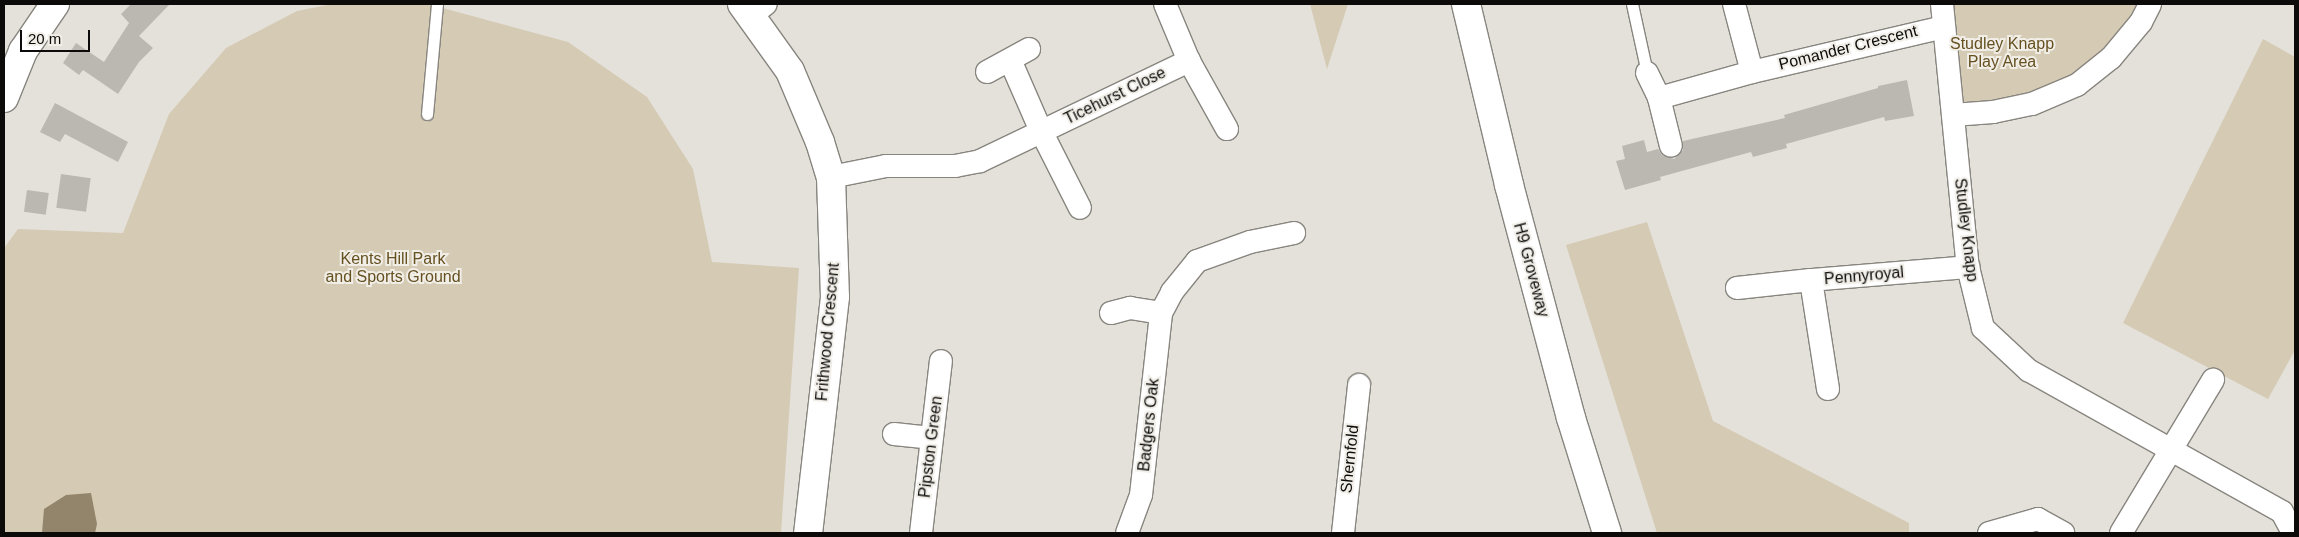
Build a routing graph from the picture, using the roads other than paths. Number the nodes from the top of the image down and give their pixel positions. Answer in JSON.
{"nodes":[{"id":1,"x":55,"y":4,"type":"edge"},
{"id":2,"x":437,"y":4,"type":"edge"},
{"id":3,"x":1165,"y":4,"type":"edge"},
{"id":4,"x":1466,"y":4,"type":"edge"},
{"id":5,"x":1632,"y":4,"type":"edge"},
{"id":6,"x":1734,"y":4,"type":"edge"},
{"id":7,"x":1942,"y":4,"type":"edge"},
{"id":8,"x":2150,"y":4,"type":"edge"},
{"id":9,"x":754,"y":7,"type":"edge"},
{"id":10,"x":1944,"y":27,"type":"junction"},
{"id":11,"x":1189,"y":61,"type":"junction"},
{"id":12,"x":987,"y":72,"type":"dead end"},
{"id":13,"x":1752,"y":72,"type":"junction"},
{"id":14,"x":1647,"y":73,"type":"joint"},
{"id":15,"x":4,"y":98,"type":"edge"},
{"id":16,"x":1659,"y":98,"type":"junction"},
{"id":17,"x":427,"y":114,"type":"dead end"},
{"id":18,"x":1953,"y":115,"type":"junction"},
{"id":19,"x":1227,"y":129,"type":"dead end"},
{"id":20,"x":1040,"y":132,"type":"junction"},
{"id":21,"x":1671,"y":146,"type":"dead end"},
{"id":22,"x":831,"y":177,"type":"junction"},
{"id":23,"x":1080,"y":208,"type":"dead end"},
{"id":24,"x":1294,"y":233,"type":"dead end"},
{"id":25,"x":1968,"y":267,"type":"junction"},
{"id":26,"x":1811,"y":280,"type":"junction"},
{"id":27,"x":1736,"y":288,"type":"dead end"},
{"id":28,"x":1111,"y":312,"type":"dead end"},
{"id":29,"x":1162,"y":313,"type":"junction"},
{"id":30,"x":941,"y":361,"type":"dead end"},
{"id":31,"x":2214,"y":380,"type":"dead end"},
{"id":32,"x":1359,"y":385,"type":"dead end"},
{"id":33,"x":1828,"y":389,"type":"dead end"},
{"id":34,"x":894,"y":434,"type":"dead end"},
{"id":35,"x":931,"y":438,"type":"junction"},
{"id":36,"x":2172,"y":451,"type":"junction"},
{"id":37,"x":2288,"y":505,"type":"edge"},
{"id":38,"x":808,"y":533,"type":"edge"},
{"id":39,"x":921,"y":533,"type":"edge"},
{"id":40,"x":1127,"y":533,"type":"edge"},
{"id":41,"x":1343,"y":533,"type":"edge"},
{"id":42,"x":1608,"y":533,"type":"edge"},
{"id":43,"x":1990,"y":533,"type":"edge"},
{"id":44,"x":2063,"y":533,"type":"edge"},
{"id":45,"x":2121,"y":533,"type":"edge"},
{"id":46,"x":2293,"y":533,"type":"edge"}],
"edges":[{"from":1,"to":15,"type":"street"},
{"from":2,"to":17,"type":"lane"},
{"from":3,"to":11,"type":"street"},
{"from":4,"to":42,"type":"street","name":"H9 Groveway"},
{"from":5,"to":14,"type":"lane"},
{"from":6,"to":13,"type":"street"},
{"from":7,"to":10,"type":"street","name":"Studley Knapp"},
{"from":8,"to":18,"type":"street"},
{"from":9,"to":22,"type":"street","name":"Frithwood Crescent"},
{"from":10,"to":13,"type":"street","name":"Pomander Crescent"},
{"from":10,"to":18,"type":"street","name":"Studley Knapp"},
{"from":11,"to":19,"type":"street"},
{"from":11,"to":20,"type":"street","name":"Ticehurst Close"},
{"from":12,"to":20,"type":"street"},
{"from":13,"to":16,"type":"street","name":"Pomander Crescent"},
{"from":14,"to":16,"type":"street"},
{"from":16,"to":21,"type":"street"},
{"from":18,"to":25,"type":"street","name":"Studley Knapp"},
{"from":20,"to":22,"type":"street","name":"Ticehurst Close"},
{"from":20,"to":23,"type":"street"},
{"from":22,"to":38,"type":"street","name":"Frithwood Crescent"},
{"from":24,"to":29,"type":"street","name":"Badgers Oak"},
{"from":25,"to":26,"type":"street","name":"Pennyroyal"},
{"from":25,"to":36,"type":"street","name":"Studley Knapp"},
{"from":26,"to":27,"type":"street"},
{"from":26,"to":33,"type":"street","name":"Pennyroyal"},
{"from":28,"to":29,"type":"street"},
{"from":29,"to":40,"type":"street","name":"Badgers Oak"},
{"from":30,"to":35,"type":"street","name":"Pipston Green"},
{"from":31,"to":36,"type":"street"},
{"from":32,"to":41,"type":"street","name":"Shernfold"},
{"from":34,"to":35,"type":"street"},
{"from":35,"to":39,"type":"street","name":"Pipston Green"},
{"from":36,"to":37,"type":"street","name":"Studley Knapp"},
{"from":36,"to":45,"type":"street"},
{"from":37,"to":46,"type":"street","name":"Studley Knapp"},
{"from":43,"to":44,"type":"street"}]}
